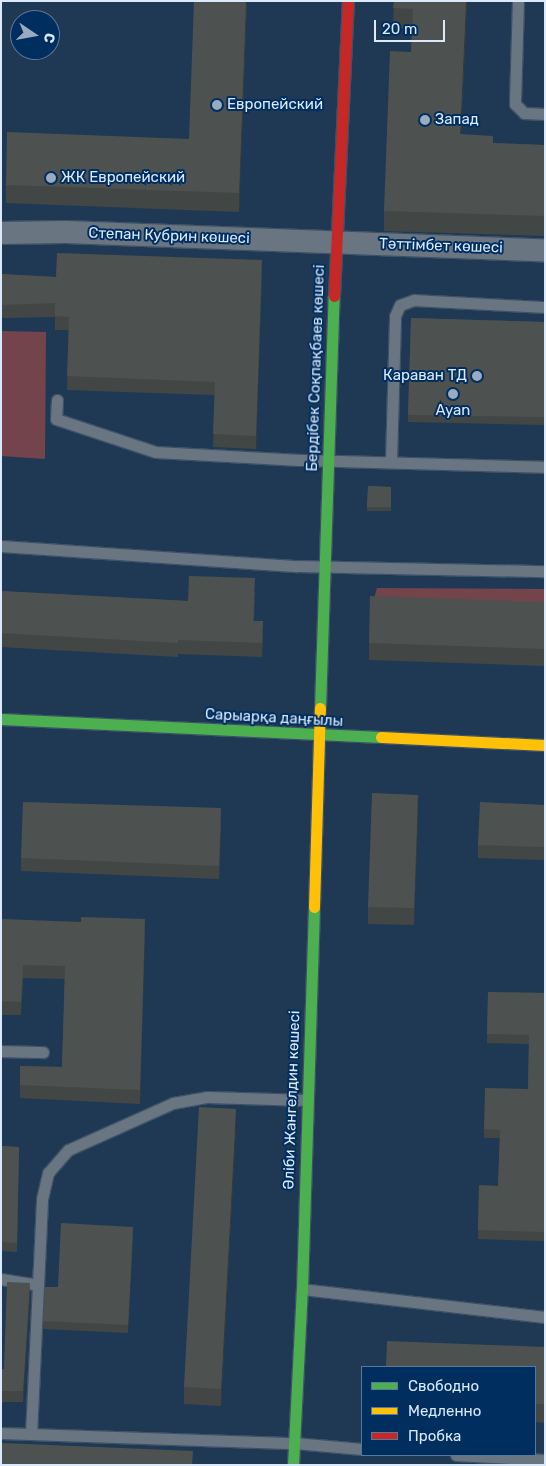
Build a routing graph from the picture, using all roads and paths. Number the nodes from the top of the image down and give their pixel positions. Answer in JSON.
{"nodes":[{"id":1,"x":348,"y":1,"type":"edge"},
{"id":2,"x":518,"y":1,"type":"edge"},
{"id":3,"x":545,"y":114,"type":"edge"},
{"id":4,"x":1,"y":233,"type":"edge"},
{"id":5,"x":336,"y":242,"type":"junction"},
{"id":6,"x":545,"y":250,"type":"edge"},
{"id":7,"x":545,"y":307,"type":"edge"},
{"id":8,"x":57,"y":400,"type":"dead end"},
{"id":9,"x":327,"y":460,"type":"junction"},
{"id":10,"x":391,"y":461,"type":"junction"},
{"id":11,"x":545,"y":467,"type":"edge"},
{"id":12,"x":1,"y":546,"type":"edge"},
{"id":13,"x":325,"y":567,"type":"junction"},
{"id":14,"x":545,"y":571,"type":"edge"},
{"id":15,"x":1,"y":719,"type":"edge"},
{"id":16,"x":318,"y":736,"type":"junction"},
{"id":17,"x":545,"y":745,"type":"edge"},
{"id":18,"x":1,"y":1051,"type":"edge"},
{"id":19,"x":43,"y":1052,"type":"dead end"},
{"id":20,"x":308,"y":1100,"type":"junction"},
{"id":21,"x":1,"y":1279,"type":"edge"},
{"id":22,"x":38,"y":1285,"type":"junction"},
{"id":23,"x":302,"y":1289,"type":"junction"},
{"id":24,"x":545,"y":1317,"type":"edge"},
{"id":25,"x":1,"y":1433,"type":"edge"},
{"id":26,"x":31,"y":1434,"type":"junction"},
{"id":27,"x":294,"y":1443,"type":"junction"},
{"id":28,"x":361,"y":1449,"type":"edge"},
{"id":29,"x":474,"y":1456,"type":"edge"},
{"id":30,"x":545,"y":1460,"type":"edge"},
{"id":31,"x":293,"y":1465,"type":"edge"}],
"edges":[{"from":1,"to":5,"type":"street","name":"Бердібек Соқпақбаев көшесі"},
{"from":2,"to":3,"type":"lane"},
{"from":4,"to":5,"type":"street","name":"Степан Кубрин көшесі"},
{"from":5,"to":6,"type":"street","name":"Тәттімбет көшесі"},
{"from":5,"to":9,"type":"street","name":"Бердібек Соқпақбаев көшесі"},
{"from":7,"to":10,"type":"lane"},
{"from":8,"to":9,"type":"lane"},
{"from":9,"to":10,"type":"lane"},
{"from":9,"to":13,"type":"street","name":"Бердібек Соқпақбаев көшесі"},
{"from":10,"to":11,"type":"lane"},
{"from":12,"to":13,"type":"lane"},
{"from":13,"to":14,"type":"lane"},
{"from":13,"to":16,"type":"street","name":"Бердібек Соқпақбаев көшесі"},
{"from":15,"to":16,"type":"street","name":"Сарыарқа даңғылы"},
{"from":16,"to":17,"type":"street","name":"Сарыарқа даңғылы"},
{"from":16,"to":20,"type":"street","name":"Әліби Жангелдин көшесі"},
{"from":18,"to":19,"type":"lane"},
{"from":20,"to":22,"type":"lane"},
{"from":20,"to":23,"type":"street","name":"Әліби Жангелдин көшесі"},
{"from":21,"to":22,"type":"lane"},
{"from":22,"to":26,"type":"lane"},
{"from":23,"to":24,"type":"lane"},
{"from":23,"to":27,"type":"street","name":"Әліби Жангелдин көшесі"},
{"from":25,"to":26,"type":"lane"},
{"from":26,"to":27,"type":"lane"},
{"from":27,"to":28,"type":"lane"},
{"from":27,"to":31,"type":"street","name":"Әліби Жангелдин көшесі"},
{"from":29,"to":30,"type":"lane"}]}
